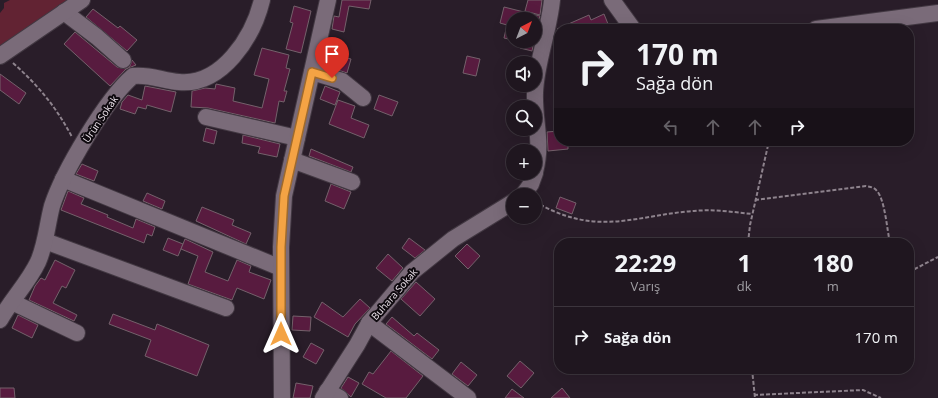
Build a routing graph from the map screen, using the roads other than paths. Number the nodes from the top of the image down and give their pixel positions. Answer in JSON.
{"nodes":[{"id":1,"x":82,"y":0,"type":"edge"},
{"id":2,"x":262,"y":0,"type":"edge"},
{"id":3,"x":328,"y":0,"type":"edge"},
{"id":4,"x":552,"y":0,"type":"edge"},
{"id":5,"x":612,"y":0,"type":"edge"},
{"id":6,"x":64,"y":12,"type":"junction"},
{"id":7,"x":937,"y":17,"type":"edge"},
{"id":8,"x":629,"y":24,"type":"edge"},
{"id":9,"x":866,"y":24,"type":"edge"},
{"id":10,"x":1,"y":55,"type":"edge"},
{"id":11,"x":123,"y":60,"type":"dead end"},
{"id":12,"x":312,"y":72,"type":"junction"},
{"id":13,"x":363,"y":98,"type":"dead end"},
{"id":14,"x":206,"y":117,"type":"dead end"},
{"id":15,"x":297,"y":138,"type":"junction"},
{"id":16,"x":540,"y":144,"type":"edge"},
{"id":17,"x":292,"y":160,"type":"junction"},
{"id":18,"x":63,"y":179,"type":"junction"},
{"id":19,"x":352,"y":182,"type":"dead end"},
{"id":20,"x":506,"y":206,"type":"edge"},
{"id":21,"x":46,"y":240,"type":"junction"},
{"id":22,"x":281,"y":268,"type":"junction"},
{"id":23,"x":12,"y":302,"type":"junction"},
{"id":24,"x":226,"y":308,"type":"dead end"},
{"id":25,"x":0,"y":320,"type":"edge"},
{"id":26,"x":369,"y":323,"type":"junction"},
{"id":27,"x":77,"y":332,"type":"dead end"},
{"id":28,"x":330,"y":396,"type":"edge"},
{"id":29,"x":282,"y":398,"type":"edge"},
{"id":30,"x":468,"y":398,"type":"edge"}],
"edges":[{"from":1,"to":6,"type":"street"},
{"from":2,"to":18,"type":"street","name":"Ürün Sokak"},
{"from":3,"to":12,"type":"street"},
{"from":4,"to":16,"type":"street"},
{"from":5,"to":8,"type":"street"},
{"from":6,"to":10,"type":"street"},
{"from":6,"to":11,"type":"street"},
{"from":7,"to":9,"type":"street"},
{"from":12,"to":13,"type":"street"},
{"from":12,"to":15,"type":"street"},
{"from":14,"to":15,"type":"street"},
{"from":15,"to":17,"type":"street"},
{"from":17,"to":19,"type":"street"},
{"from":17,"to":22,"type":"street"},
{"from":18,"to":21,"type":"street","name":"Ürün Sokak"},
{"from":18,"to":22,"type":"street"},
{"from":20,"to":26,"type":"street","name":"Buhara Sokak"},
{"from":21,"to":23,"type":"street","name":"Ürün Sokak"},
{"from":21,"to":24,"type":"street"},
{"from":22,"to":29,"type":"street"},
{"from":23,"to":25,"type":"street","name":"Ürün Sokak"},
{"from":23,"to":27,"type":"street"},
{"from":26,"to":28,"type":"street","name":"Buhara Sokak"},
{"from":26,"to":30,"type":"street"}]}
